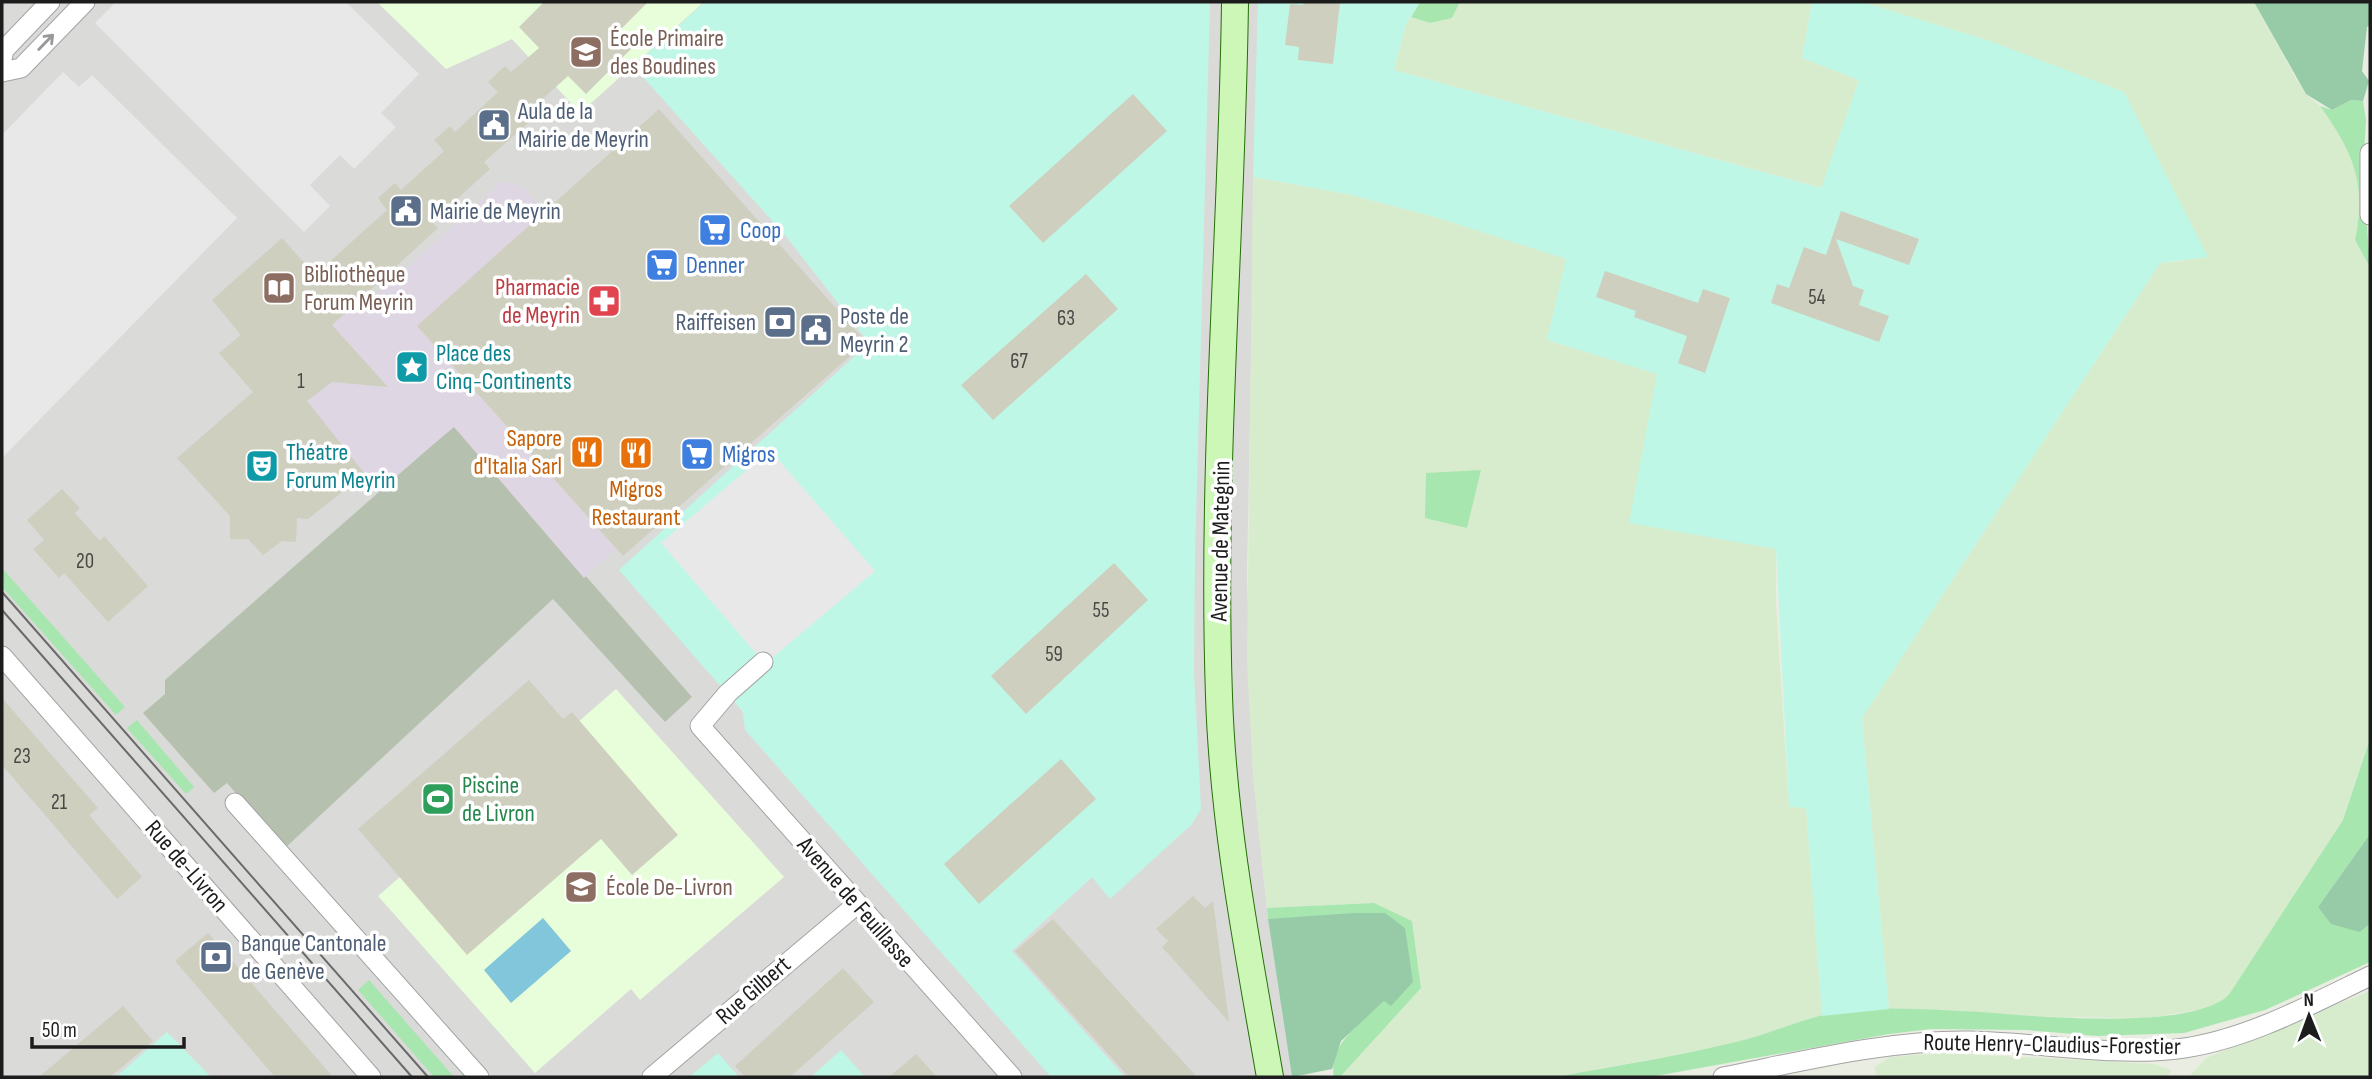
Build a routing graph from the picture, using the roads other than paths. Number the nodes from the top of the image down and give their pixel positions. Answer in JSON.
{"nodes":[{"id":1,"x":50,"y":2,"type":"edge"},
{"id":2,"x":85,"y":2,"type":"edge"},
{"id":3,"x":1235,"y":2,"type":"edge"},
{"id":4,"x":2,"y":59,"type":"edge"},
{"id":5,"x":2,"y":72,"type":"edge"},
{"id":6,"x":2370,"y":153,"type":"edge"},
{"id":7,"x":2370,"y":215,"type":"edge"},
{"id":8,"x":2,"y":656,"type":"edge"},
{"id":9,"x":763,"y":662,"type":"dead end"},
{"id":10,"x":235,"y":803,"type":"dead end"},
{"id":11,"x":856,"y":905,"type":"junction"},
{"id":12,"x":2370,"y":976,"type":"edge"},
{"id":13,"x":371,"y":1077,"type":"edge"},
{"id":14,"x":479,"y":1077,"type":"edge"},
{"id":15,"x":652,"y":1077,"type":"edge"},
{"id":16,"x":1012,"y":1077,"type":"edge"},
{"id":17,"x":1270,"y":1077,"type":"edge"},
{"id":18,"x":1723,"y":1077,"type":"edge"}],
"edges":[{"from":1,"to":4,"type":"street"},
{"from":5,"to":2,"type":"street","one_way":true},
{"from":3,"to":17,"type":"main road","name":"Avenue de Mategnin"},
{"from":6,"to":7,"type":"street"},
{"from":8,"to":13,"type":"street","name":"Rue de-Livron"},
{"from":9,"to":11,"type":"street","name":"Avenue de Feuillasse"},
{"from":10,"to":14,"type":"street"},
{"from":11,"to":15,"type":"street","name":"Rue Gilbert"},
{"from":11,"to":16,"type":"street","name":"Avenue de Feuillasse"},
{"from":12,"to":18,"type":"street","name":"Route Henry-Claudius-Forestier"}]}
